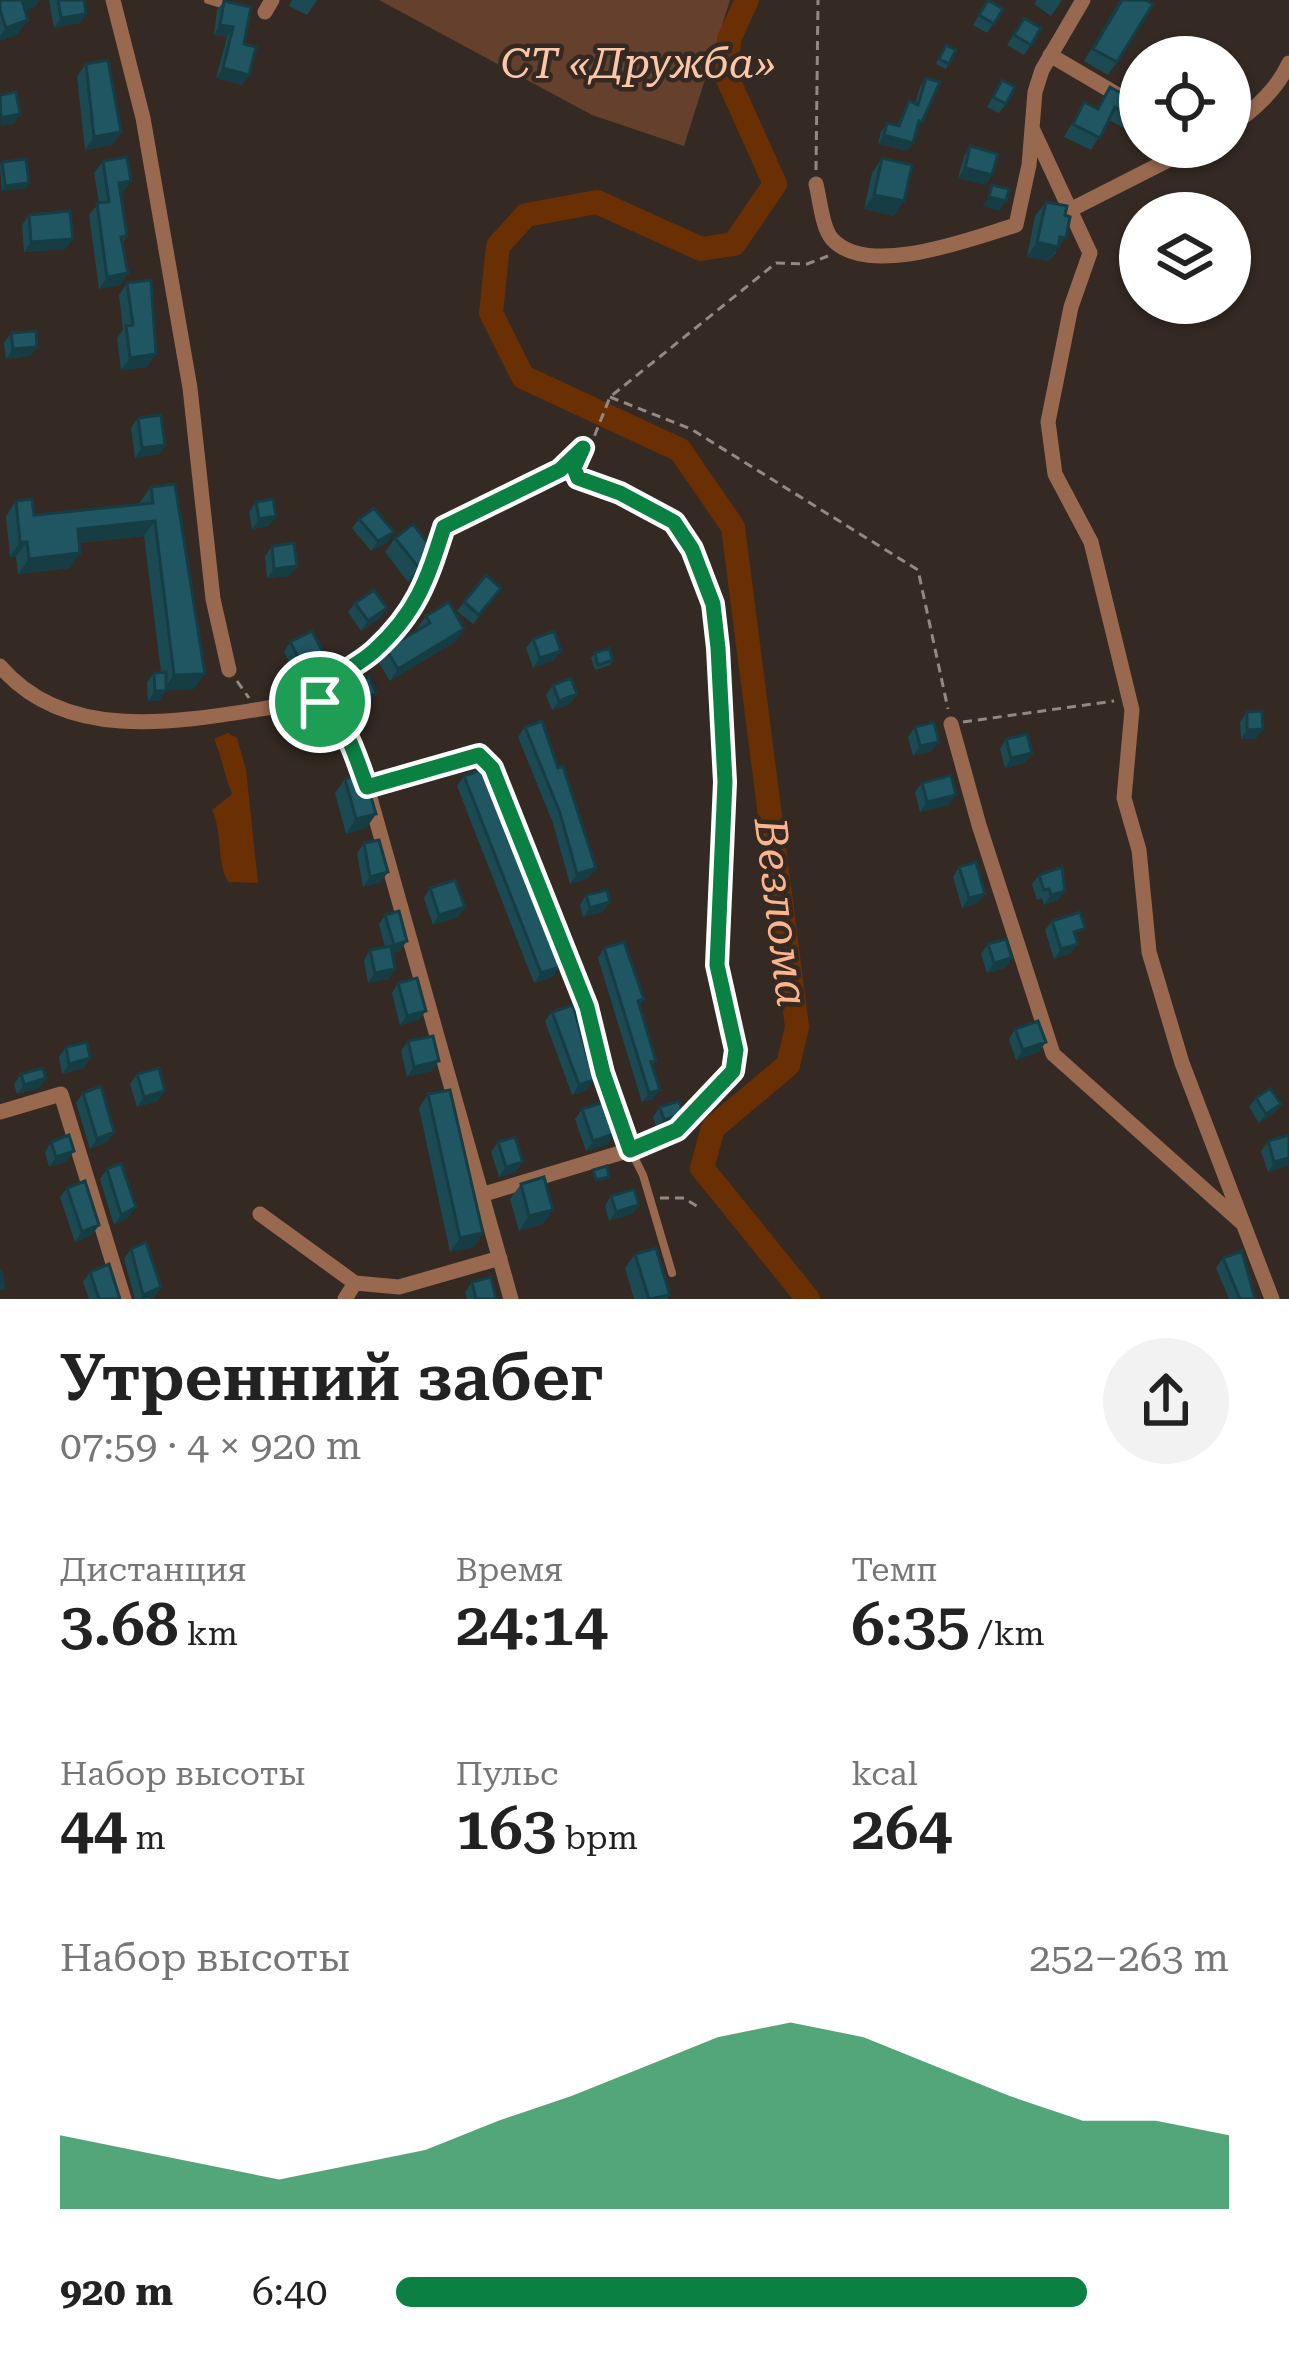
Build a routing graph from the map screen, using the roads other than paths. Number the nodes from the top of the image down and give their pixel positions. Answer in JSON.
{"nodes":[{"id":1,"x":113,"y":0,"type":"edge"},
{"id":2,"x":208,"y":0,"type":"edge"},
{"id":3,"x":1083,"y":0,"type":"edge"},
{"id":4,"x":242,"y":10,"type":"edge"},
{"id":5,"x":1050,"y":55,"type":"junction"},
{"id":6,"x":1289,"y":62,"type":"edge"},
{"id":7,"x":1119,"y":96,"type":"edge"},
{"id":8,"x":1251,"y":110,"type":"edge"},
{"id":9,"x":1032,"y":128,"type":"junction"},
{"id":10,"x":1152,"y":168,"type":"edge"},
{"id":11,"x":816,"y":184,"type":"road end"},
{"id":12,"x":1024,"y":189,"type":"junction"},
{"id":13,"x":1061,"y":191,"type":"junction"},
{"id":14,"x":1070,"y":210,"type":"junction"},
{"id":15,"x":422,"y":596,"type":"road end"},
{"id":16,"x":0,"y":666,"type":"edge"},
{"id":17,"x":229,"y":670,"type":"road end"},
{"id":18,"x":320,"y":702,"type":"junction"},
{"id":19,"x":951,"y":724,"type":"road end"},
{"id":20,"x":367,"y":787,"type":"junction"},
{"id":21,"x":0,"y":1112,"type":"edge"},
{"id":22,"x":630,"y":1150,"type":"junction"},
{"id":23,"x":481,"y":1196,"type":"junction"},
{"id":24,"x":260,"y":1214,"type":"dead end"},
{"id":25,"x":1244,"y":1225,"type":"junction"},
{"id":26,"x":500,"y":1258,"type":"junction"},
{"id":27,"x":672,"y":1273,"type":"dead end"},
{"id":28,"x":355,"y":1283,"type":"junction"},
{"id":29,"x":124,"y":1299,"type":"edge"},
{"id":30,"x":346,"y":1299,"type":"edge"},
{"id":31,"x":512,"y":1299,"type":"edge"},
{"id":32,"x":1272,"y":1299,"type":"edge"}],
"edges":[{"from":1,"to":17,"type":"street"},
{"from":2,"to":4,"type":"lane"},
{"from":3,"to":5,"type":"street"},
{"from":5,"to":7,"type":"street"},
{"from":5,"to":9,"type":"street"},
{"from":6,"to":8,"type":"street"},
{"from":9,"to":12,"type":"street"},
{"from":9,"to":13,"type":"street"},
{"from":10,"to":14,"type":"street"},
{"from":11,"to":12,"type":"street"},
{"from":12,"to":13,"type":"street"},
{"from":13,"to":14,"type":"street"},
{"from":14,"to":25,"type":"street"},
{"from":15,"to":18,"type":"lane"},
{"from":16,"to":18,"type":"street"},
{"from":18,"to":20,"type":"street"},
{"from":19,"to":25,"type":"street"},
{"from":20,"to":22,"type":"street"},
{"from":20,"to":23,"type":"street"},
{"from":21,"to":29,"type":"street"},
{"from":22,"to":23,"type":"street"},
{"from":22,"to":27,"type":"lane"},
{"from":23,"to":26,"type":"street"},
{"from":24,"to":28,"type":"street"},
{"from":25,"to":32,"type":"street"},
{"from":26,"to":28,"type":"street"},
{"from":26,"to":31,"type":"street"},
{"from":28,"to":30,"type":"street"}]}
